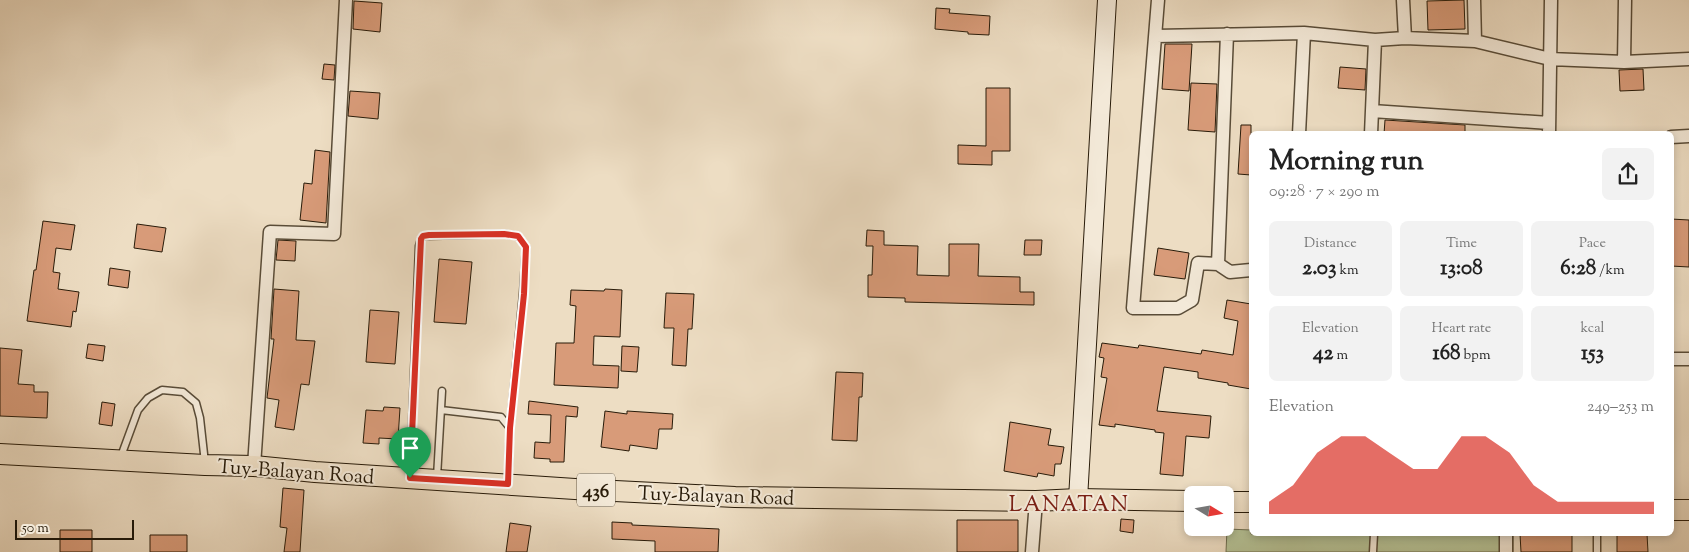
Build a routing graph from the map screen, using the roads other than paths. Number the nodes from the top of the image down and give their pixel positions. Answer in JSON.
{"nodes":[{"id":1,"x":346,"y":0,"type":"edge"},
{"id":2,"x":1107,"y":0,"type":"edge"},
{"id":3,"x":1158,"y":0,"type":"edge"},
{"id":4,"x":1403,"y":0,"type":"edge"},
{"id":5,"x":1474,"y":0,"type":"edge"},
{"id":6,"x":1551,"y":0,"type":"edge"},
{"id":7,"x":1624,"y":0,"type":"edge"},
{"id":8,"x":1304,"y":33,"type":"junction"},
{"id":9,"x":1227,"y":34,"type":"junction"},
{"id":10,"x":1156,"y":36,"type":"junction"},
{"id":11,"x":1405,"y":38,"type":"junction"},
{"id":12,"x":1375,"y":40,"type":"junction"},
{"id":13,"x":1475,"y":40,"type":"junction"},
{"id":14,"x":1550,"y":59,"type":"junction"},
{"id":15,"x":1689,"y":59,"type":"edge"},
{"id":16,"x":1624,"y":62,"type":"junction"},
{"id":17,"x":1372,"y":111,"type":"junction"},
{"id":18,"x":1549,"y":129,"type":"edge"},
{"id":19,"x":1299,"y":131,"type":"edge"},
{"id":20,"x":1370,"y":131,"type":"edge"},
{"id":21,"x":1689,"y":136,"type":"edge"},
{"id":22,"x":1674,"y":137,"type":"edge"},
{"id":23,"x":1218,"y":264,"type":"junction"},
{"id":24,"x":1249,"y":270,"type":"edge"},
{"id":25,"x":1674,"y":359,"type":"edge"},
{"id":26,"x":1689,"y":359,"type":"edge"},
{"id":27,"x":442,"y":391,"type":"dead end"},
{"id":28,"x":441,"y":410,"type":"junction"},
{"id":29,"x":510,"y":428,"type":"junction"},
{"id":30,"x":0,"y":454,"type":"edge"},
{"id":31,"x":120,"y":460,"type":"junction"},
{"id":32,"x":205,"y":465,"type":"junction"},
{"id":33,"x":254,"y":466,"type":"junction"},
{"id":34,"x":410,"y":478,"type":"junction"},
{"id":35,"x":436,"y":480,"type":"junction"},
{"id":36,"x":508,"y":484,"type":"junction"},
{"id":37,"x":1078,"y":500,"type":"junction"},
{"id":38,"x":1184,"y":501,"type":"edge"},
{"id":39,"x":1036,"y":502,"type":"junction"},
{"id":40,"x":1234,"y":502,"type":"edge"},
{"id":41,"x":1249,"y":502,"type":"edge"},
{"id":42,"x":1674,"y":510,"type":"edge"},
{"id":43,"x":1689,"y":510,"type":"edge"},
{"id":44,"x":1374,"y":536,"type":"edge"},
{"id":45,"x":1506,"y":536,"type":"edge"},
{"id":46,"x":1597,"y":536,"type":"edge"},
{"id":47,"x":1032,"y":552,"type":"edge"},
{"id":48,"x":1372,"y":552,"type":"edge"},
{"id":49,"x":1506,"y":552,"type":"edge"},
{"id":50,"x":1597,"y":552,"type":"edge"}],
"edges":[{"from":1,"to":33,"type":"street"},
{"from":2,"to":37,"type":"street"},
{"from":3,"to":10,"type":"street"},
{"from":4,"to":11,"type":"street"},
{"from":5,"to":13,"type":"street"},
{"from":6,"to":14,"type":"street"},
{"from":7,"to":16,"type":"street"},
{"from":8,"to":9,"type":"street"},
{"from":8,"to":12,"type":"street"},
{"from":8,"to":19,"type":"street"},
{"from":9,"to":10,"type":"street"},
{"from":9,"to":23,"type":"street"},
{"from":10,"to":23,"type":"street"},
{"from":11,"to":12,"type":"street"},
{"from":11,"to":13,"type":"street"},
{"from":12,"to":17,"type":"street"},
{"from":13,"to":14,"type":"street"},
{"from":14,"to":16,"type":"street"},
{"from":14,"to":18,"type":"street"},
{"from":15,"to":16,"type":"street"},
{"from":17,"to":18,"type":"street"},
{"from":17,"to":20,"type":"street"},
{"from":21,"to":22,"type":"street"},
{"from":23,"to":24,"type":"street"},
{"from":25,"to":26,"type":"street"},
{"from":27,"to":28,"type":"lane"},
{"from":28,"to":29,"type":"lane"},
{"from":28,"to":35,"type":"lane"},
{"from":29,"to":34,"type":"lane"},
{"from":29,"to":36,"type":"lane"},
{"from":30,"to":31,"type":"main road","name":"Tuy-Balayan Road","number":"436"},
{"from":31,"to":32,"type":"main road","name":"Tuy-Balayan Road","number":"436"},
{"from":31,"to":32,"type":"lane"},
{"from":32,"to":33,"type":"main road","name":"Tuy-Balayan Road","number":"436"},
{"from":33,"to":34,"type":"main road","name":"Tuy-Balayan Road","number":"436"},
{"from":34,"to":35,"type":"main road","name":"Tuy-Balayan Road","number":"436"},
{"from":35,"to":36,"type":"main road","name":"Tuy-Balayan Road","number":"436"},
{"from":36,"to":39,"type":"main road","name":"Tuy-Balayan Road","number":"436"},
{"from":37,"to":38,"type":"main road","name":"Tuy-Balayan Road","number":"436"},
{"from":37,"to":39,"type":"main road","name":"Tuy-Balayan Road","number":"436"},
{"from":39,"to":47,"type":"street"},
{"from":40,"to":41,"type":"main road"},
{"from":42,"to":43,"type":"main road"},
{"from":44,"to":48,"type":"lane"},
{"from":45,"to":49,"type":"street"},
{"from":46,"to":50,"type":"lane"}]}
